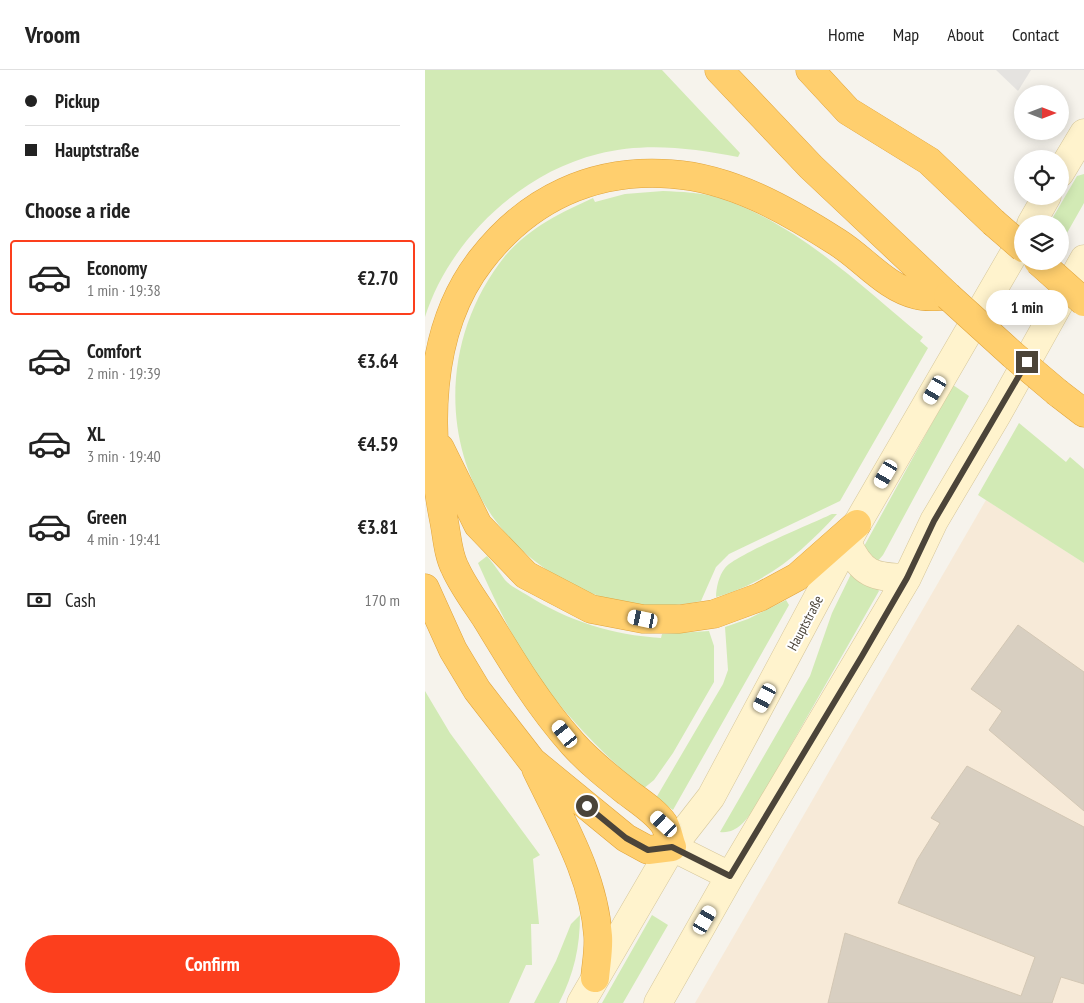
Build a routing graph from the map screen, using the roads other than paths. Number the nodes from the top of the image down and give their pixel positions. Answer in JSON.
{"nodes":[{"id":1,"x":719,"y":70,"type":"edge"},
{"id":2,"x":810,"y":70,"type":"edge"},
{"id":3,"x":1084,"y":133,"type":"edge"},
{"id":4,"x":1069,"y":168,"type":"edge"},
{"id":5,"x":1014,"y":240,"type":"edge"},
{"id":6,"x":1014,"y":254,"type":"edge"},
{"id":7,"x":1084,"y":259,"type":"edge"},
{"id":8,"x":1048,"y":270,"type":"edge"},
{"id":9,"x":948,"y":296,"type":"junction"},
{"id":10,"x":1084,"y":302,"type":"edge"},
{"id":11,"x":1084,"y":413,"type":"edge"},
{"id":12,"x":435,"y":438,"type":"junction"},
{"id":13,"x":852,"y":533,"type":"junction"},
{"id":14,"x":907,"y":578,"type":"junction"},
{"id":15,"x":425,"y":588,"type":"edge"},
{"id":16,"x":532,"y":761,"type":"junction"},
{"id":17,"x":672,"y":847,"type":"junction"},
{"id":18,"x":730,"y":876,"type":"junction"},
{"id":19,"x":595,"y":978,"type":"junction"},
{"id":20,"x":581,"y":1003,"type":"edge"},
{"id":21,"x":658,"y":1003,"type":"edge"}],
"edges":[{"from":1,"to":9,"type":"highway"},
{"from":2,"to":5,"type":"highway","bridge":true},
{"from":3,"to":4,"type":"main road"},
{"from":6,"to":13,"type":"main road","name":"Hauptstraße"},
{"from":7,"to":14,"type":"main road"},
{"from":8,"to":10,"type":"highway","bridge":true},
{"from":9,"to":11,"type":"highway","bridge":true},
{"from":9,"to":12,"type":"highway"},
{"from":12,"to":13,"type":"highway"},
{"from":12,"to":17,"type":"highway"},
{"from":13,"to":14,"type":"main road"},
{"from":13,"to":17,"type":"main road","name":"Hauptstraße"},
{"from":14,"to":18,"type":"main road"},
{"from":15,"to":16,"type":"highway"},
{"from":16,"to":17,"type":"highway"},
{"from":16,"to":19,"type":"highway"},
{"from":17,"to":18,"type":"main road"},
{"from":17,"to":19,"type":"main road","name":"Hauptstraße"},
{"from":18,"to":21,"type":"main road"},
{"from":19,"to":20,"type":"main road","name":"Hauptstraße"}]}
